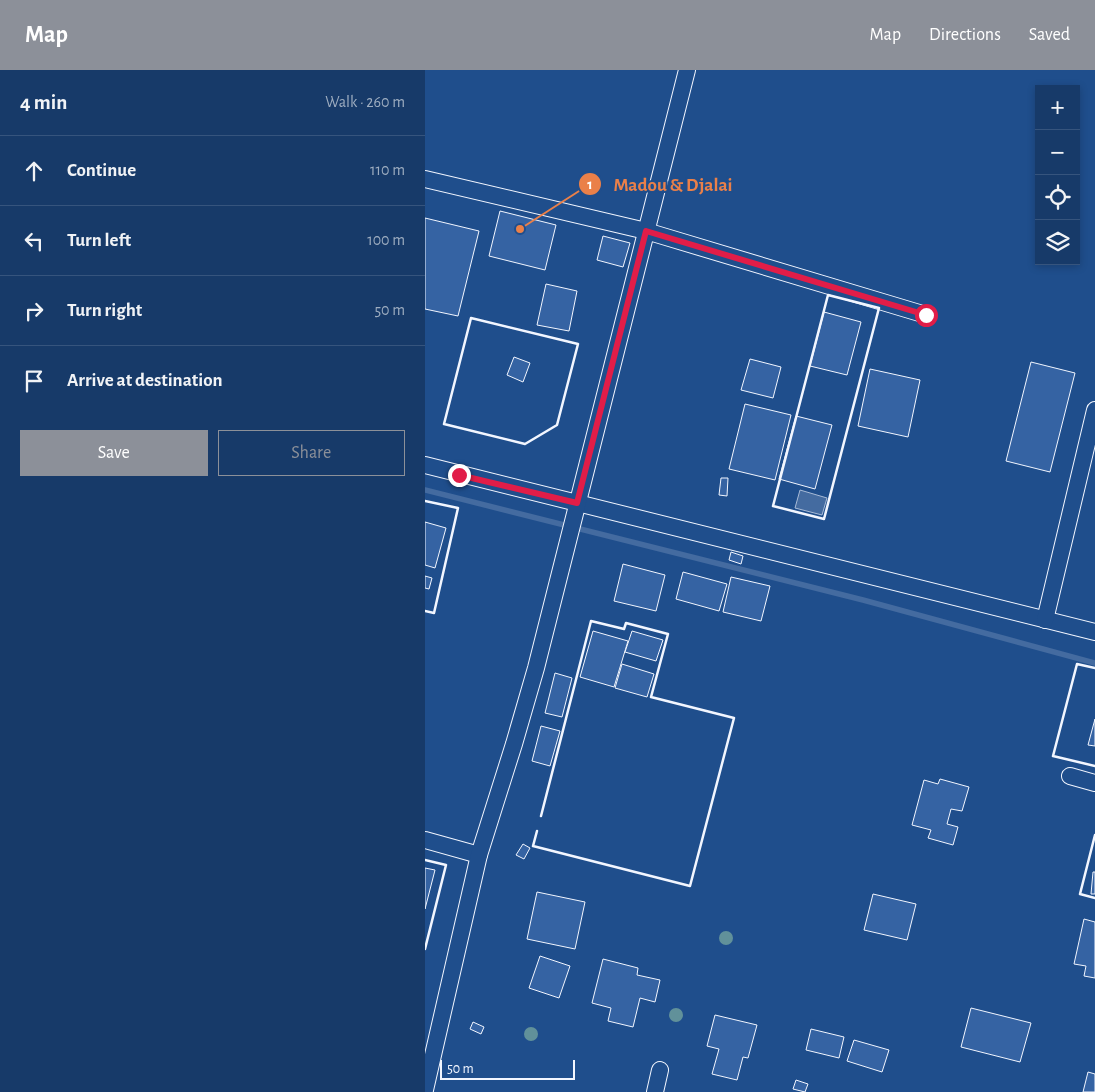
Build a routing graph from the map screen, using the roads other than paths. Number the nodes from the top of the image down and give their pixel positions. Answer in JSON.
{"nodes":[{"id":1,"x":687,"y":70,"type":"edge"},
{"id":2,"x":425,"y":178,"type":"edge"},
{"id":3,"x":646,"y":231,"type":"junction"},
{"id":4,"x":926,"y":315,"type":"dead end"},
{"id":5,"x":1095,"y":410,"type":"edge"},
{"id":6,"x":425,"y":465,"type":"edge"},
{"id":7,"x":577,"y":503,"type":"junction"},
{"id":8,"x":1045,"y":620,"type":"junction"},
{"id":9,"x":1095,"y":632,"type":"edge"},
{"id":10,"x":1070,"y":776,"type":"dead end"},
{"id":11,"x":1095,"y":783,"type":"edge"},
{"id":12,"x":425,"y":840,"type":"edge"},
{"id":13,"x":479,"y":855,"type":"junction"},
{"id":14,"x":660,"y":1070,"type":"dead end"},
{"id":15,"x":425,"y":1090,"type":"edge"},
{"id":16,"x":655,"y":1092,"type":"edge"}],
"edges":[{"from":1,"to":3,"type":"street"},
{"from":2,"to":3,"type":"street"},
{"from":3,"to":4,"type":"street"},
{"from":3,"to":7,"type":"street"},
{"from":5,"to":8,"type":"street"},
{"from":6,"to":7,"type":"street"},
{"from":7,"to":8,"type":"street"},
{"from":7,"to":13,"type":"street"},
{"from":8,"to":9,"type":"street"},
{"from":10,"to":11,"type":"street"},
{"from":12,"to":13,"type":"street"},
{"from":13,"to":15,"type":"street"},
{"from":14,"to":16,"type":"street"}]}
